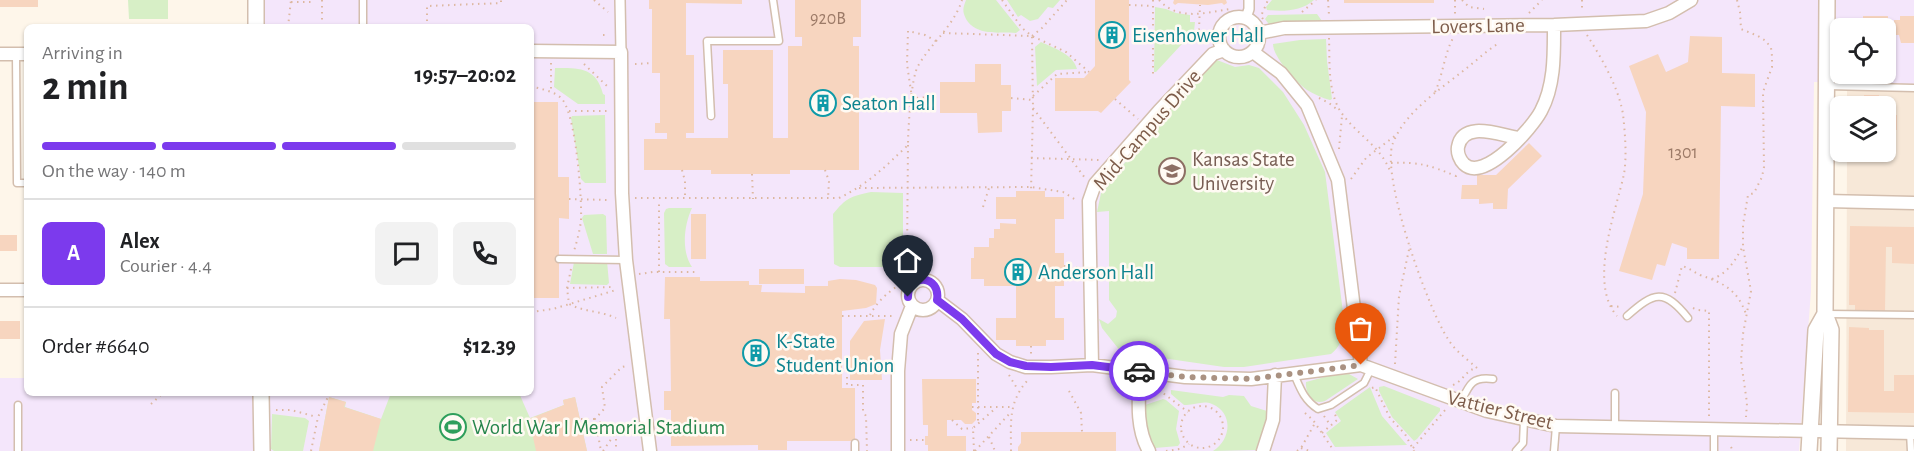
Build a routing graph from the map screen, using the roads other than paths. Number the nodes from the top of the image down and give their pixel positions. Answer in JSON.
{"nodes":[{"id":1,"x":256,"y":0,"type":"edge"},
{"id":2,"x":363,"y":0,"type":"edge"},
{"id":3,"x":620,"y":0,"type":"edge"},
{"id":4,"x":773,"y":0,"type":"edge"},
{"id":5,"x":1249,"y":0,"type":"edge"},
{"id":6,"x":1691,"y":0,"type":"edge"},
{"id":7,"x":1827,"y":0,"type":"edge"},
{"id":8,"x":1246,"y":18,"type":"junction"},
{"id":9,"x":256,"y":24,"type":"edge"},
{"id":10,"x":363,"y":24,"type":"edge"},
{"id":11,"x":1554,"y":25,"type":"junction"},
{"id":12,"x":1262,"y":29,"type":"junction"},
{"id":13,"x":1224,"y":50,"type":"junction"},
{"id":14,"x":534,"y":51,"type":"edge"},
{"id":15,"x":621,"y":52,"type":"junction"},
{"id":16,"x":1253,"y":52,"type":"junction"},
{"id":17,"x":0,"y":54,"type":"edge"},
{"id":18,"x":22,"y":54,"type":"edge"},
{"id":19,"x":1826,"y":86,"type":"junction"},
{"id":20,"x":1914,"y":88,"type":"edge"},
{"id":21,"x":711,"y":116,"type":"dead end"},
{"id":22,"x":1519,"y":138,"type":"junction"},
{"id":23,"x":24,"y":183,"type":"edge"},
{"id":24,"x":1826,"y":201,"type":"junction"},
{"id":25,"x":1914,"y":202,"type":"edge"},
{"id":26,"x":558,"y":259,"type":"dead end"},
{"id":27,"x":626,"y":260,"type":"junction"},
{"id":28,"x":0,"y":290,"type":"edge"},
{"id":29,"x":24,"y":291,"type":"edge"},
{"id":30,"x":937,"y":300,"type":"junction"},
{"id":31,"x":912,"y":306,"type":"junction"},
{"id":32,"x":1825,"y":314,"type":"junction"},
{"id":33,"x":1914,"y":315,"type":"edge"},
{"id":34,"x":1627,"y":316,"type":"dead end"},
{"id":35,"x":1688,"y":318,"type":"dead end"},
{"id":36,"x":1092,"y":365,"type":"junction"},
{"id":37,"x":1366,"y":367,"type":"junction"},
{"id":38,"x":1140,"y":371,"type":"junction"},
{"id":39,"x":1294,"y":373,"type":"junction"},
{"id":40,"x":1275,"y":375,"type":"junction"},
{"id":41,"x":1493,"y":379,"type":"dead end"},
{"id":42,"x":1615,"y":393,"type":"dead end"},
{"id":43,"x":261,"y":396,"type":"edge"},
{"id":44,"x":1461,"y":403,"type":"junction"},
{"id":45,"x":18,"y":405,"type":"dead end"},
{"id":46,"x":1524,"y":420,"type":"junction"},
{"id":47,"x":1712,"y":424,"type":"junction"},
{"id":48,"x":1556,"y":426,"type":"junction"},
{"id":49,"x":1615,"y":427,"type":"junction"},
{"id":50,"x":1810,"y":431,"type":"junction"},
{"id":51,"x":1830,"y":432,"type":"junction"},
{"id":52,"x":1912,"y":433,"type":"edge"},
{"id":53,"x":855,"y":443,"type":"dead end"},
{"id":54,"x":18,"y":451,"type":"edge"},
{"id":55,"x":262,"y":451,"type":"edge"},
{"id":56,"x":650,"y":451,"type":"edge"},
{"id":57,"x":855,"y":451,"type":"edge"},
{"id":58,"x":898,"y":451,"type":"edge"},
{"id":59,"x":1149,"y":451,"type":"edge"},
{"id":60,"x":1263,"y":451,"type":"edge"},
{"id":61,"x":1516,"y":451,"type":"edge"},
{"id":62,"x":1554,"y":451,"type":"edge"},
{"id":63,"x":1714,"y":451,"type":"edge"},
{"id":64,"x":1809,"y":451,"type":"edge"},
{"id":65,"x":1829,"y":451,"type":"edge"},
{"id":66,"x":1911,"y":451,"type":"edge"}],
"edges":[{"from":1,"to":9,"type":"street"},
{"from":2,"to":10,"type":"lane"},
{"from":3,"to":15,"type":"street"},
{"from":4,"to":21,"type":"lane"},
{"from":5,"to":8,"type":"street"},
{"from":6,"to":11,"type":"street","name":"Lovers Lane"},
{"from":7,"to":19,"type":"street"},
{"from":8,"to":12,"type":"street"},
{"from":8,"to":13,"type":"street"},
{"from":11,"to":12,"type":"street","name":"Lovers Lane"},
{"from":11,"to":22,"type":"street"},
{"from":12,"to":16,"type":"street"},
{"from":13,"to":16,"type":"street"},
{"from":13,"to":36,"type":"street","name":"Mid-Campus Drive"},
{"from":14,"to":15,"type":"street"},
{"from":15,"to":27,"type":"street"},
{"from":16,"to":37,"type":"street"},
{"from":17,"to":18,"type":"street"},
{"from":18,"to":23,"type":"lane"},
{"from":19,"to":20,"type":"lane"},
{"from":19,"to":24,"type":"street"},
{"from":22,"to":22,"type":"street"},
{"from":24,"to":25,"type":"street"},
{"from":24,"to":32,"type":"street"},
{"from":26,"to":27,"type":"lane"},
{"from":27,"to":56,"type":"street"},
{"from":28,"to":29,"type":"street"},
{"from":30,"to":31,"type":"street"},
{"from":30,"to":31,"type":"street"},
{"from":30,"to":36,"type":"street"},
{"from":31,"to":58,"type":"street"},
{"from":32,"to":33,"type":"lane"},
{"from":32,"to":50,"type":"street"},
{"from":32,"to":51,"type":"street"},
{"from":34,"to":35,"type":"lane"},
{"from":36,"to":38,"type":"street","name":"Vattier Street"},
{"from":37,"to":39,"type":"street","name":"Vattier Street"},
{"from":37,"to":39,"type":"lane"},
{"from":37,"to":44,"type":"street","name":"Vattier Street"},
{"from":38,"to":40,"type":"street","name":"Vattier Street"},
{"from":38,"to":59,"type":"street"},
{"from":39,"to":40,"type":"street","name":"Vattier Street"},
{"from":40,"to":60,"type":"street"},
{"from":41,"to":44,"type":"lane"},
{"from":42,"to":49,"type":"lane"},
{"from":43,"to":55,"type":"street"},
{"from":44,"to":46,"type":"street","name":"Vattier Street"},
{"from":45,"to":54,"type":"lane"},
{"from":46,"to":48,"type":"street","name":"Vattier Street"},
{"from":46,"to":61,"type":"lane"},
{"from":47,"to":49,"type":"street","name":"Vattier Street"},
{"from":47,"to":50,"type":"street","name":"Vattier Street"},
{"from":47,"to":63,"type":"lane"},
{"from":48,"to":49,"type":"street","name":"Vattier Street"},
{"from":48,"to":62,"type":"lane"},
{"from":50,"to":51,"type":"street","name":"Vattier Street"},
{"from":50,"to":64,"type":"street"},
{"from":51,"to":52,"type":"street","name":"Vattier Street"},
{"from":51,"to":65,"type":"street"},
{"from":52,"to":66,"type":"lane"},
{"from":53,"to":57,"type":"lane"}]}
